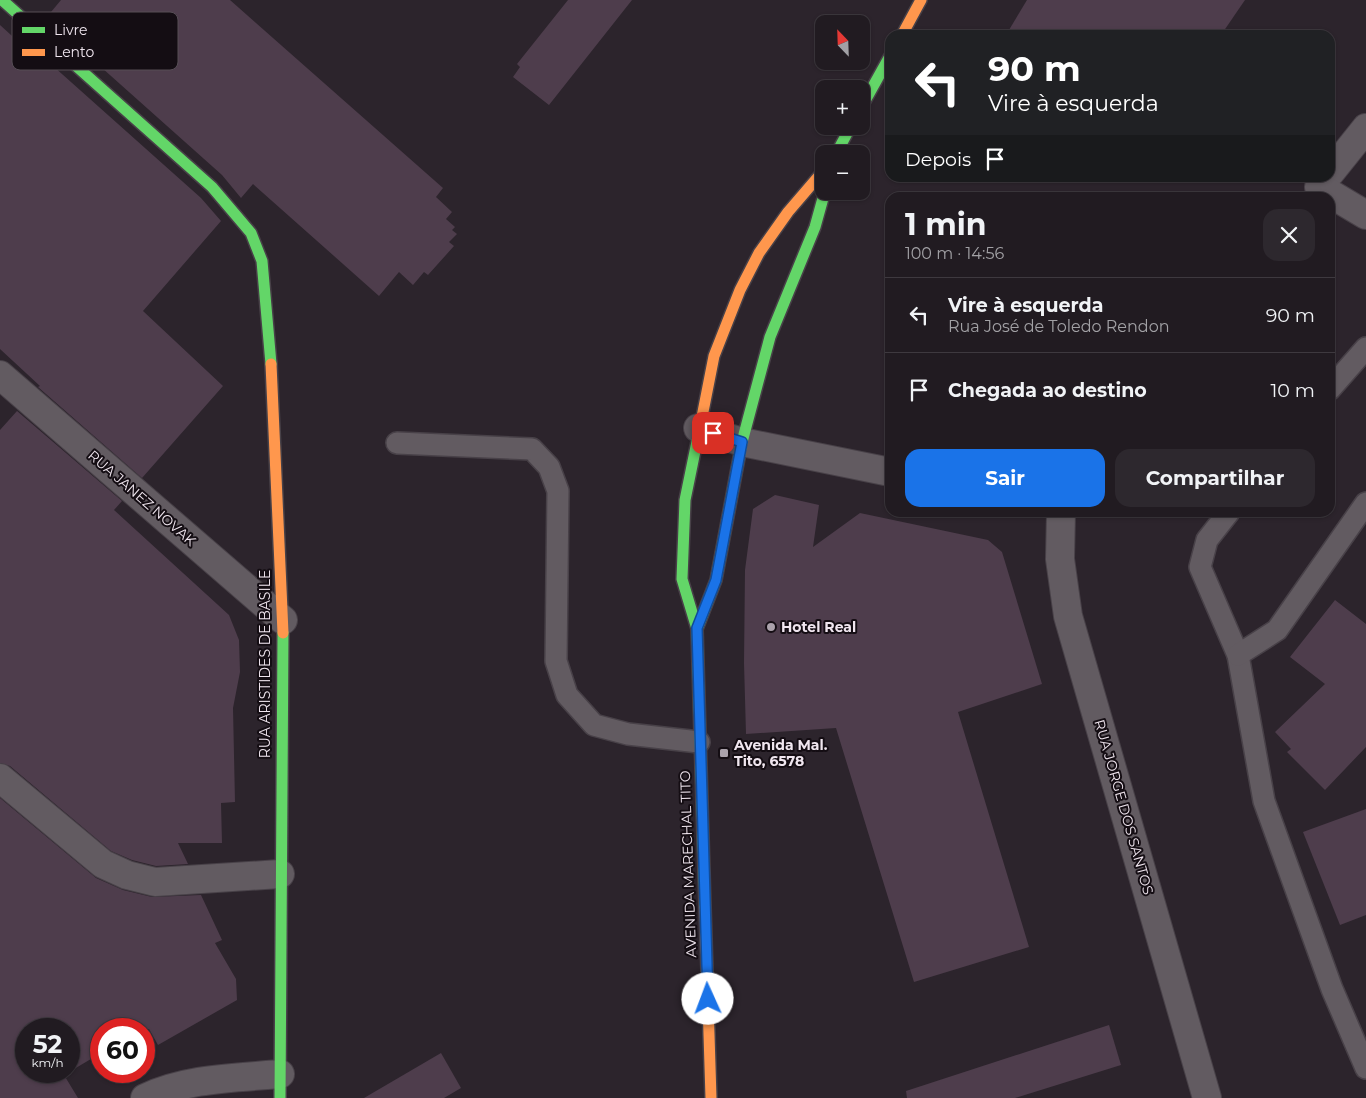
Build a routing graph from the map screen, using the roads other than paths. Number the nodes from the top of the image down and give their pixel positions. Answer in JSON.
{"nodes":[{"id":1,"x":2,"y":0,"type":"edge"},
{"id":2,"x":921,"y":0,"type":"edge"},
{"id":3,"x":15,"y":12,"type":"edge"},
{"id":4,"x":905,"y":30,"type":"edge"},
{"id":5,"x":885,"y":65,"type":"edge"},
{"id":6,"x":81,"y":70,"type":"edge"},
{"id":7,"x":870,"y":92,"type":"edge"},
{"id":8,"x":1366,"y":128,"type":"edge"},
{"id":9,"x":1335,"y":167,"type":"edge"},
{"id":10,"x":815,"y":180,"type":"edge"},
{"id":11,"x":1321,"y":184,"type":"edge"},
{"id":12,"x":1333,"y":192,"type":"edge"},
{"id":13,"x":1335,"y":194,"type":"edge"},
{"id":14,"x":822,"y":200,"type":"edge"},
{"id":15,"x":1366,"y":215,"type":"edge"},
{"id":16,"x":1366,"y":348,"type":"edge"},
{"id":17,"x":0,"y":375,"type":"edge"},
{"id":18,"x":1335,"y":383,"type":"edge"},
{"id":19,"x":698,"y":428,"type":"junction"},
{"id":20,"x":397,"y":442,"type":"dead end"},
{"id":21,"x":742,"y":442,"type":"junction"},
{"id":22,"x":885,"y":471,"type":"edge"},
{"id":23,"x":1366,"y":503,"type":"edge"},
{"id":24,"x":1061,"y":517,"type":"edge"},
{"id":25,"x":1226,"y":517,"type":"edge"},
{"id":26,"x":283,"y":620,"type":"junction"},
{"id":27,"x":697,"y":628,"type":"junction"},
{"id":28,"x":1238,"y":654,"type":"junction"},
{"id":29,"x":699,"y":742,"type":"junction"},
{"id":30,"x":0,"y":778,"type":"edge"},
{"id":31,"x":280,"y":874,"type":"junction"},
{"id":32,"x":1366,"y":1068,"type":"edge"},
{"id":33,"x":280,"y":1086,"type":"edge"},
{"id":34,"x":145,"y":1098,"type":"edge"},
{"id":35,"x":711,"y":1098,"type":"edge"},
{"id":36,"x":1208,"y":1098,"type":"edge"}],
"edges":[{"from":1,"to":3,"type":"main road","name":"RUA ARISTIDES DE BASILE"},
{"from":2,"to":4,"type":"main road"},
{"from":5,"to":7,"type":"main road"},
{"from":6,"to":26,"type":"main road","name":"RUA ARISTIDES DE BASILE"},
{"from":8,"to":9,"type":"street"},
{"from":10,"to":19,"type":"main road","name":"AVENIDA MARECHAL TITO"},
{"from":11,"to":12,"type":"street"},
{"from":13,"to":15,"type":"street"},
{"from":14,"to":21,"type":"main road","name":"AVENIDA MARECHAL TITO"},
{"from":16,"to":18,"type":"lane"},
{"from":17,"to":26,"type":"street","name":"RUA JANEZ NOVAK"},
{"from":19,"to":21,"type":"street"},
{"from":19,"to":27,"type":"main road","name":"AVENIDA MARECHAL TITO"},
{"from":20,"to":29,"type":"lane"},
{"from":21,"to":22,"type":"street"},
{"from":21,"to":27,"type":"main road","name":"AVENIDA MARECHAL TITO"},
{"from":23,"to":28,"type":"lane"},
{"from":24,"to":36,"type":"street","name":"RUA JORGE DOS SANTOS"},
{"from":25,"to":28,"type":"lane"},
{"from":26,"to":31,"type":"main road","name":"RUA ARISTIDES DE BASILE"},
{"from":27,"to":29,"type":"main road","name":"AVENIDA MARECHAL TITO"},
{"from":28,"to":32,"type":"lane"},
{"from":29,"to":35,"type":"main road","name":"AVENIDA MARECHAL TITO"},
{"from":30,"to":31,"type":"street"},
{"from":31,"to":33,"type":"main road","name":"RUA ARISTIDES DE BASILE"},
{"from":33,"to":34,"type":"street"}]}
